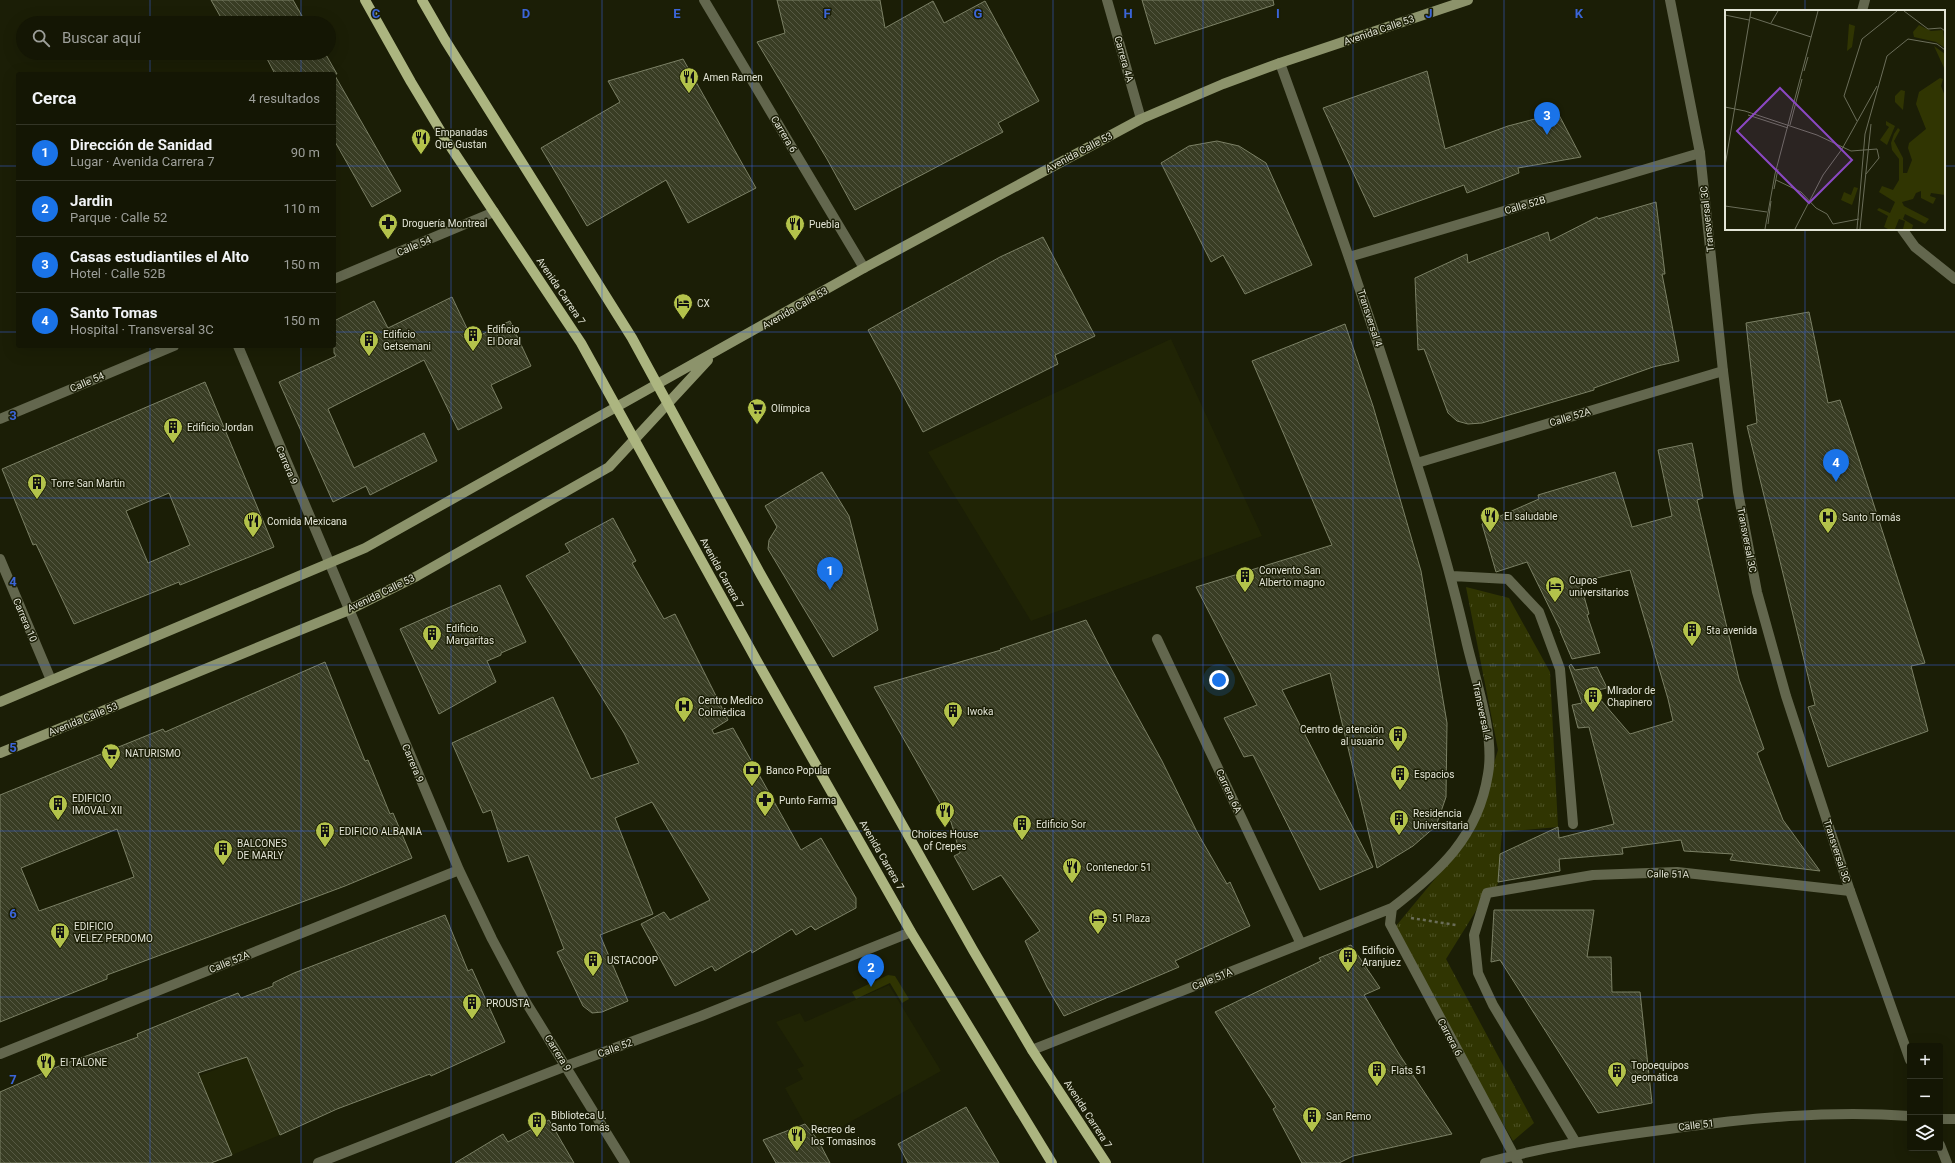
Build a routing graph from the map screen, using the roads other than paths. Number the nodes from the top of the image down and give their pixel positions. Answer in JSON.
{"nodes":[{"id":1,"x":365,"y":0,"type":"edge"},
{"id":2,"x":422,"y":0,"type":"edge"},
{"id":3,"x":704,"y":0,"type":"edge"},
{"id":4,"x":1107,"y":0,"type":"edge"},
{"id":5,"x":1468,"y":0,"type":"edge"},
{"id":6,"x":1670,"y":0,"type":"edge"},
{"id":7,"x":1865,"y":0,"type":"edge"},
{"id":8,"x":1862,"y":10,"type":"edge"},
{"id":9,"x":1280,"y":63,"type":"junction"},
{"id":10,"x":1141,"y":119,"type":"junction"},
{"id":11,"x":1700,"y":154,"type":"junction"},
{"id":12,"x":494,"y":212,"type":"junction"},
{"id":13,"x":1903,"y":230,"type":"edge"},
{"id":14,"x":1350,"y":257,"type":"junction"},
{"id":15,"x":864,"y":268,"type":"junction"},
{"id":16,"x":336,"y":278,"type":"edge"},
{"id":17,"x":1955,"y":279,"type":"edge"},
{"id":18,"x":169,"y":348,"type":"edge"},
{"id":19,"x":239,"y":348,"type":"edge"},
{"id":20,"x":713,"y":354,"type":"junction"},
{"id":21,"x":1723,"y":371,"type":"junction"},
{"id":22,"x":657,"y":385,"type":"junction"},
{"id":23,"x":668,"y":404,"type":"junction"},
{"id":24,"x":617,"y":407,"type":"junction"},
{"id":25,"x":0,"y":419,"type":"edge"},
{"id":26,"x":635,"y":440,"type":"junction"},
{"id":27,"x":1417,"y":463,"type":"junction"},
{"id":28,"x":0,"y":559,"type":"edge"},
{"id":29,"x":329,"y":564,"type":"junction"},
{"id":30,"x":1452,"y":576,"type":"junction"},
{"id":31,"x":349,"y":610,"type":"junction"},
{"id":32,"x":1157,"y":639,"type":"dead end"},
{"id":33,"x":51,"y":680,"type":"junction"},
{"id":34,"x":0,"y":702,"type":"edge"},
{"id":35,"x":0,"y":753,"type":"edge"},
{"id":36,"x":1573,"y":824,"type":"dead end"},
{"id":37,"x":458,"y":870,"type":"junction"},
{"id":38,"x":1850,"y":891,"type":"junction"},
{"id":39,"x":1392,"y":912,"type":"junction"},
{"id":40,"x":911,"y":932,"type":"junction"},
{"id":41,"x":1301,"y":944,"type":"junction"},
{"id":42,"x":1032,"y":1050,"type":"junction"},
{"id":43,"x":1907,"y":1052,"type":"edge"},
{"id":44,"x":0,"y":1054,"type":"edge"},
{"id":45,"x":566,"y":1066,"type":"junction"},
{"id":46,"x":1907,"y":1116,"type":"edge"},
{"id":47,"x":1943,"y":1119,"type":"edge"},
{"id":48,"x":1955,"y":1119,"type":"edge"},
{"id":49,"x":1575,"y":1141,"type":"junction"},
{"id":50,"x":1942,"y":1151,"type":"edge"},
{"id":51,"x":1516,"y":1159,"type":"edge"},
{"id":52,"x":318,"y":1163,"type":"edge"},
{"id":53,"x":625,"y":1163,"type":"edge"},
{"id":54,"x":1052,"y":1163,"type":"edge"},
{"id":55,"x":1106,"y":1163,"type":"edge"},
{"id":56,"x":1485,"y":1163,"type":"edge"},
{"id":57,"x":1947,"y":1163,"type":"edge"}],
"edges":[{"from":1,"to":12,"type":"main road","name":"Avenida Carrera 7"},
{"from":2,"to":22,"type":"main road","name":"Avenida Carrera 7"},
{"from":3,"to":15,"type":"street","name":"Carrera 6"},
{"from":4,"to":10,"type":"street","name":"Carrera 4A"},
{"from":5,"to":9,"type":"main road","name":"Avenida Calle 53"},
{"from":6,"to":11,"type":"street","name":"Transversal 3C"},
{"from":7,"to":8,"type":"street"},
{"from":9,"to":10,"type":"main road","name":"Avenida Calle 53"},
{"from":9,"to":14,"type":"street","name":"Transversal 4"},
{"from":10,"to":15,"type":"main road","name":"Avenida Calle 53"},
{"from":11,"to":14,"type":"street","name":"Calle 52B"},
{"from":11,"to":21,"type":"street","name":"Transversal 3C"},
{"from":12,"to":16,"type":"street","name":"Calle 54"},
{"from":12,"to":24,"type":"main road","name":"Avenida Carrera 7"},
{"from":13,"to":17,"type":"street"},
{"from":14,"to":27,"type":"street","name":"Transversal 4"},
{"from":15,"to":20,"type":"main road","name":"Avenida Calle 53"},
{"from":18,"to":25,"type":"street","name":"Calle 54"},
{"from":19,"to":29,"type":"street","name":"Carrera 9"},
{"from":20,"to":22,"type":"main road","name":"Avenida Calle 53"},
{"from":20,"to":23,"type":"main road","name":"Avenida Calle 53"},
{"from":21,"to":27,"type":"street","name":"Calle 52A"},
{"from":21,"to":38,"type":"street","name":"Transversal 3C"},
{"from":22,"to":23,"type":"main road","name":"Avenida Carrera 7"},
{"from":22,"to":24,"type":"main road","name":"Avenida Calle 53"},
{"from":23,"to":26,"type":"main road","name":"Avenida Calle 53"},
{"from":23,"to":42,"type":"main road","name":"Avenida Carrera 7"},
{"from":24,"to":26,"type":"main road","name":"Avenida Carrera 7"},
{"from":24,"to":29,"type":"main road","name":"Avenida Calle 53"},
{"from":26,"to":31,"type":"main road","name":"Avenida Calle 53"},
{"from":26,"to":40,"type":"main road","name":"Avenida Carrera 7"},
{"from":27,"to":30,"type":"street","name":"Transversal 4"},
{"from":28,"to":33,"type":"street","name":"Carrera 10"},
{"from":29,"to":31,"type":"street","name":"Carrera 9"},
{"from":29,"to":33,"type":"main road","name":"Avenida Calle 53"},
{"from":30,"to":36,"type":"street"},
{"from":30,"to":39,"type":"street","name":"Transversal 4"},
{"from":31,"to":35,"type":"main road","name":"Avenida Calle 53"},
{"from":31,"to":37,"type":"street","name":"Carrera 9"},
{"from":32,"to":41,"type":"street","name":"Carrera 6A"},
{"from":33,"to":34,"type":"main road","name":"Avenida Calle 53"},
{"from":37,"to":44,"type":"street","name":"Calle 52A"},
{"from":37,"to":45,"type":"street","name":"Carrera 9"},
{"from":38,"to":43,"type":"street","name":"Transversal 3C"},
{"from":38,"to":49,"type":"street","name":"Calle 51A"},
{"from":39,"to":41,"type":"street","name":"Calle 51A"},
{"from":39,"to":51,"type":"street","name":"Carrera 6"},
{"from":40,"to":45,"type":"street","name":"Calle 52"},
{"from":40,"to":54,"type":"main road","name":"Avenida Carrera 7"},
{"from":41,"to":42,"type":"street","name":"Calle 51A"},
{"from":42,"to":55,"type":"main road","name":"Avenida Carrera 7"},
{"from":45,"to":52,"type":"street","name":"Calle 52"},
{"from":45,"to":53,"type":"street","name":"Carrera 9"},
{"from":46,"to":49,"type":"street","name":"Calle 51"},
{"from":47,"to":48,"type":"street"},
{"from":49,"to":51,"type":"street","name":"Calle 51"},
{"from":50,"to":57,"type":"street"},
{"from":51,"to":56,"type":"street","name":"Calle 51"}]}
